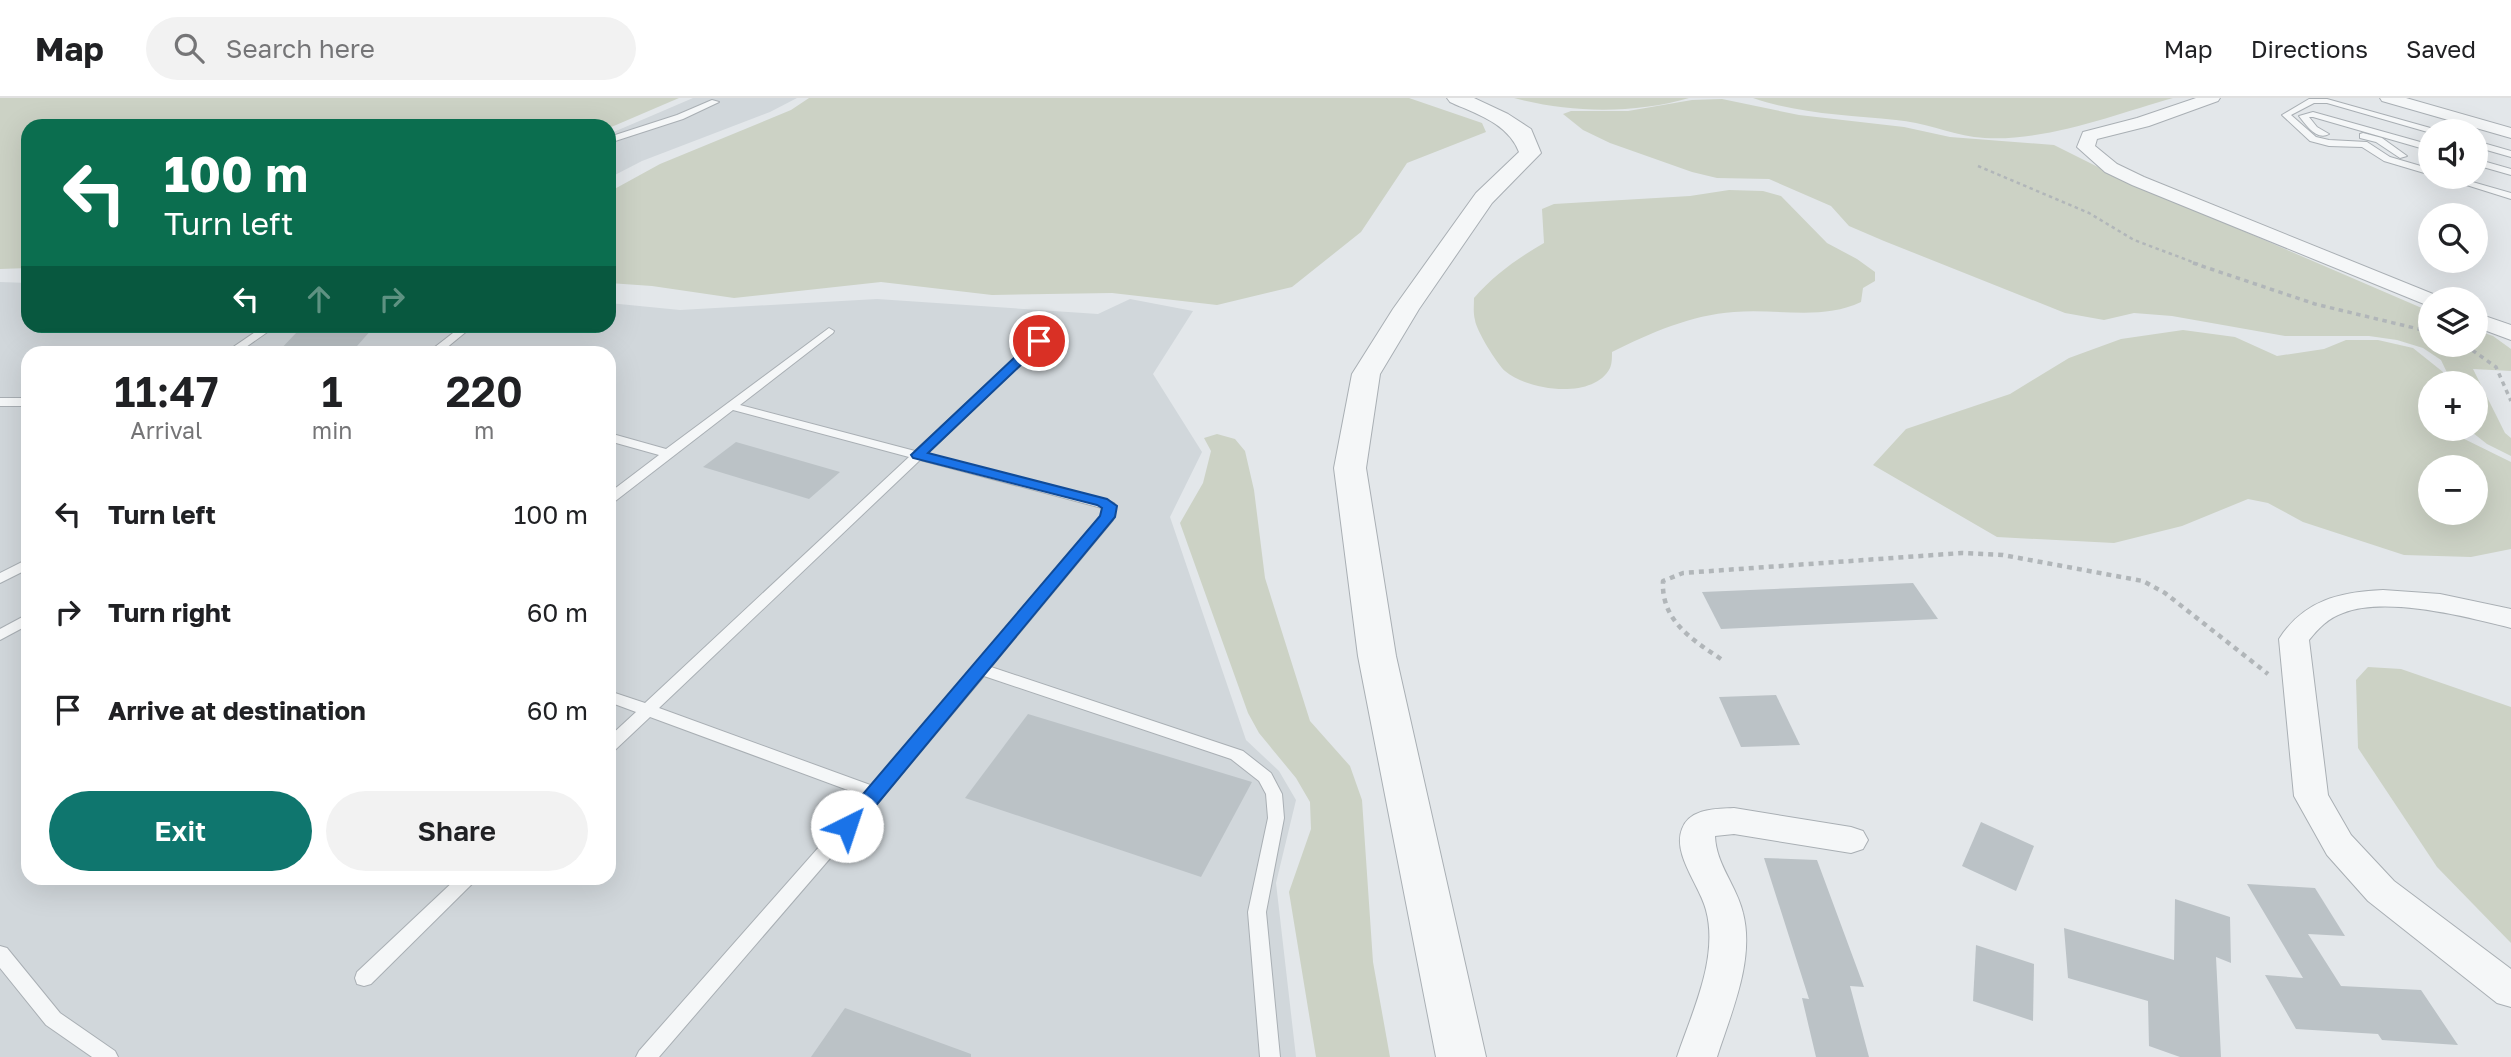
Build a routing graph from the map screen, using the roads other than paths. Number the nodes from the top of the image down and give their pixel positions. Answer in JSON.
{"nodes":[{"id":1,"x":1457,"y":98,"type":"edge"},
{"id":2,"x":2213,"y":98,"type":"edge"},
{"id":3,"x":2388,"y":98,"type":"edge"},
{"id":4,"x":715,"y":102,"type":"dead end"},
{"id":5,"x":2418,"y":127,"type":"edge"},
{"id":6,"x":2511,"y":132,"type":"edge"},
{"id":7,"x":616,"y":138,"type":"edge"},
{"id":8,"x":2418,"y":144,"type":"edge"},
{"id":9,"x":2488,"y":147,"type":"edge"},
{"id":10,"x":2511,"y":154,"type":"edge"},
{"id":11,"x":2418,"y":160,"type":"edge"},
{"id":12,"x":2488,"y":165,"type":"edge"},
{"id":13,"x":2418,"y":168,"type":"edge"},
{"id":14,"x":2511,"y":172,"type":"edge"},
{"id":15,"x":2488,"y":182,"type":"edge"},
{"id":16,"x":2511,"y":188,"type":"edge"},
{"id":17,"x":2487,"y":189,"type":"edge"},
{"id":18,"x":2511,"y":196,"type":"edge"},
{"id":19,"x":2418,"y":295,"type":"edge"},
{"id":20,"x":2488,"y":324,"type":"edge"},
{"id":21,"x":829,"y":331,"type":"dead end"},
{"id":22,"x":260,"y":333,"type":"edge"},
{"id":23,"x":459,"y":333,"type":"edge"},
{"id":24,"x":2511,"y":333,"type":"edge"},
{"id":25,"x":1039,"y":341,"type":"dead end"},
{"id":26,"x":240,"y":346,"type":"edge"},
{"id":27,"x":442,"y":346,"type":"edge"},
{"id":28,"x":0,"y":402,"type":"edge"},
{"id":29,"x":21,"y":402,"type":"edge"},
{"id":30,"x":731,"y":406,"type":"junction"},
{"id":31,"x":616,"y":439,"type":"edge"},
{"id":32,"x":669,"y":454,"type":"junction"},
{"id":33,"x":918,"y":455,"type":"junction"},
{"id":34,"x":616,"y":494,"type":"edge"},
{"id":35,"x":21,"y":567,"type":"edge"},
{"id":36,"x":0,"y":579,"type":"edge"},
{"id":37,"x":2511,"y":620,"type":"edge"},
{"id":38,"x":21,"y":623,"type":"edge"},
{"id":39,"x":0,"y":635,"type":"edge"},
{"id":40,"x":980,"y":669,"type":"junction"},
{"id":41,"x":616,"y":699,"type":"edge"},
{"id":42,"x":647,"y":710,"type":"junction"},
{"id":43,"x":616,"y":739,"type":"edge"},
{"id":44,"x":876,"y":794,"type":"junction"},
{"id":45,"x":1851,"y":840,"type":"dead end"},
{"id":46,"x":462,"y":885,"type":"edge"},
{"id":47,"x":0,"y":954,"type":"edge"},
{"id":48,"x":363,"y":978,"type":"dead end"},
{"id":49,"x":2511,"y":991,"type":"edge"},
{"id":50,"x":108,"y":1057,"type":"edge"},
{"id":51,"x":646,"y":1057,"type":"edge"},
{"id":52,"x":1270,"y":1057,"type":"edge"},
{"id":53,"x":1461,"y":1057,"type":"edge"},
{"id":54,"x":1697,"y":1057,"type":"edge"}],
"edges":[{"from":1,"to":53,"type":"street"},
{"from":2,"to":19,"type":"street"},
{"from":3,"to":6,"type":"street"},
{"from":4,"to":7,"type":"lane"},
{"from":5,"to":13,"type":"lane"},
{"from":8,"to":11,"type":"lane"},
{"from":9,"to":10,"type":"lane"},
{"from":12,"to":14,"type":"lane"},
{"from":15,"to":16,"type":"lane"},
{"from":17,"to":18,"type":"lane"},
{"from":20,"to":24,"type":"street"},
{"from":21,"to":30,"type":"lane"},
{"from":22,"to":26,"type":"lane"},
{"from":23,"to":27,"type":"lane"},
{"from":25,"to":33,"type":"lane"},
{"from":28,"to":29,"type":"lane"},
{"from":30,"to":32,"type":"lane"},
{"from":30,"to":33,"type":"lane"},
{"from":31,"to":32,"type":"lane"},
{"from":32,"to":34,"type":"lane"},
{"from":33,"to":40,"type":"lane"},
{"from":33,"to":42,"type":"lane"},
{"from":35,"to":36,"type":"lane"},
{"from":37,"to":49,"type":"street"},
{"from":38,"to":39,"type":"lane"},
{"from":40,"to":44,"type":"lane"},
{"from":40,"to":52,"type":"lane"},
{"from":41,"to":42,"type":"lane"},
{"from":42,"to":43,"type":"lane"},
{"from":42,"to":44,"type":"lane"},
{"from":44,"to":51,"type":"lane"},
{"from":45,"to":54,"type":"street"},
{"from":46,"to":48,"type":"lane"},
{"from":47,"to":50,"type":"lane"}]}
